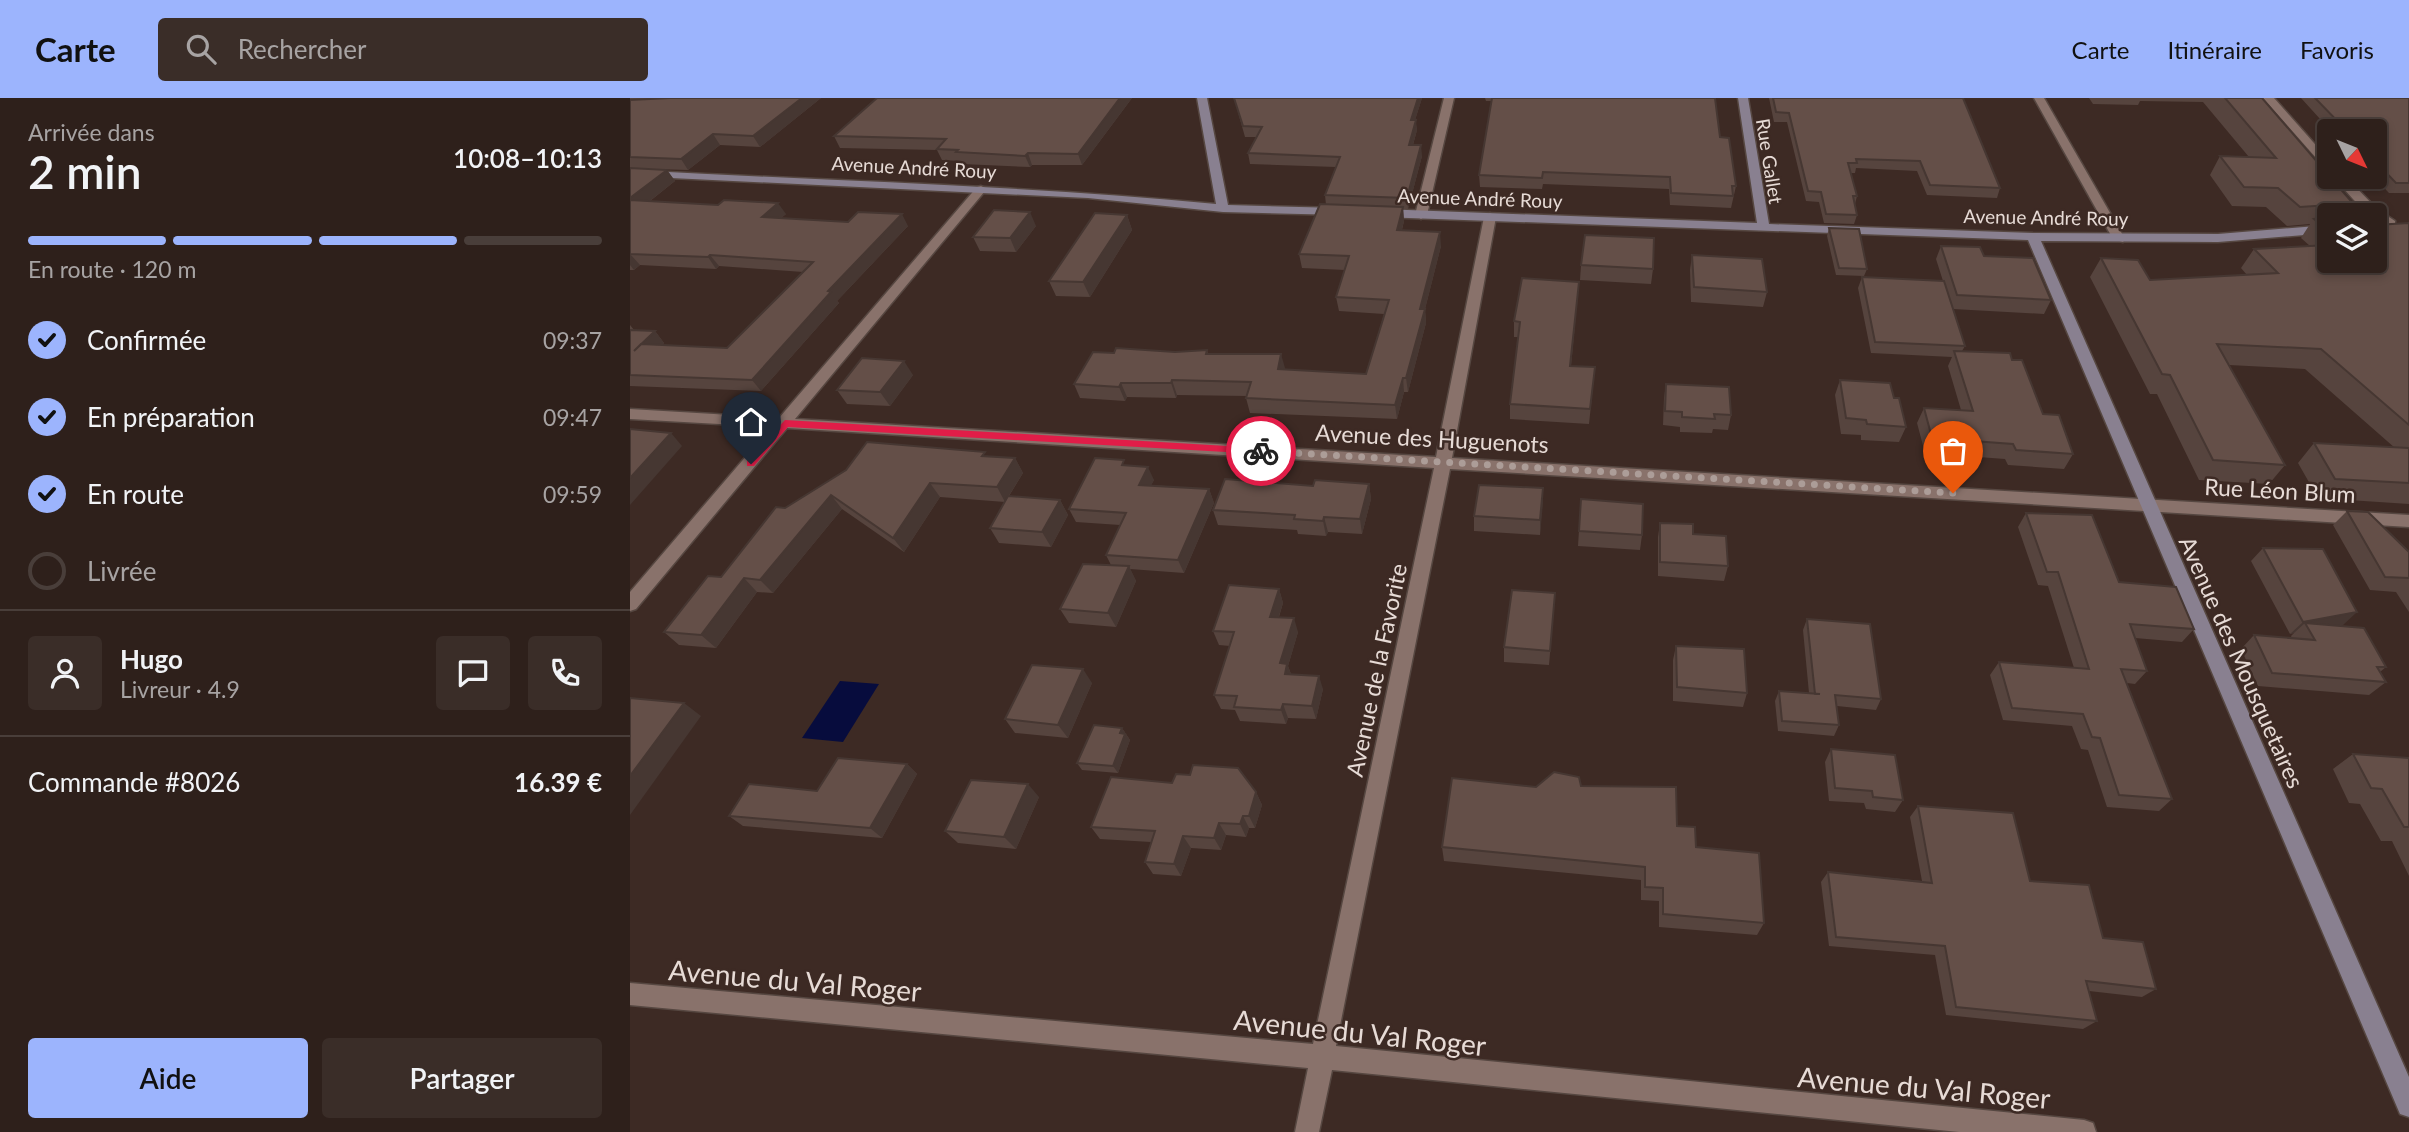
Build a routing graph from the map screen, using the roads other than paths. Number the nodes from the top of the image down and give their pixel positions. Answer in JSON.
{"nodes":[{"id":1,"x":1202,"y":98,"type":"edge"},
{"id":2,"x":1449,"y":98,"type":"edge"},
{"id":3,"x":1743,"y":98,"type":"edge"},
{"id":4,"x":2039,"y":98,"type":"edge"},
{"id":5,"x":2268,"y":98,"type":"edge"},
{"id":6,"x":2317,"y":153,"type":"edge"},
{"id":7,"x":630,"y":173,"type":"edge"},
{"id":8,"x":981,"y":189,"type":"junction"},
{"id":9,"x":2352,"y":189,"type":"edge"},
{"id":10,"x":1223,"y":208,"type":"junction"},
{"id":11,"x":1353,"y":212,"type":"edge"},
{"id":12,"x":1367,"y":213,"type":"edge"},
{"id":13,"x":1421,"y":215,"type":"junction"},
{"id":14,"x":1490,"y":218,"type":"junction"},
{"id":15,"x":2396,"y":224,"type":"joint"},
{"id":16,"x":2387,"y":225,"type":"edge"},
{"id":17,"x":1764,"y":229,"type":"junction"},
{"id":18,"x":2317,"y":230,"type":"edge"},
{"id":19,"x":2033,"y":237,"type":"junction"},
{"id":20,"x":2119,"y":239,"type":"junction"},
{"id":21,"x":630,"y":414,"type":"edge"},
{"id":22,"x":785,"y":424,"type":"junction"},
{"id":23,"x":1444,"y":461,"type":"junction"},
{"id":24,"x":2147,"y":505,"type":"junction"},
{"id":25,"x":2409,"y":521,"type":"edge"},
{"id":26,"x":630,"y":604,"type":"edge"},
{"id":27,"x":630,"y":994,"type":"edge"},
{"id":28,"x":1323,"y":1057,"type":"junction"},
{"id":29,"x":2409,"y":1105,"type":"edge"},
{"id":30,"x":1307,"y":1132,"type":"edge"},
{"id":31,"x":2084,"y":1132,"type":"edge"}],
"edges":[{"from":1,"to":10,"type":"main road"},
{"from":2,"to":13,"type":"street"},
{"from":3,"to":17,"type":"main road","name":"Rue Gallet"},
{"from":4,"to":20,"type":"street"},
{"from":5,"to":6,"type":"street"},
{"from":7,"to":8,"type":"main road","name":"Avenue André Rouy"},
{"from":8,"to":10,"type":"main road","name":"Avenue André Rouy"},
{"from":8,"to":22,"type":"street"},
{"from":9,"to":15,"type":"street"},
{"from":10,"to":11,"type":"main road","name":"Avenue André Rouy"},
{"from":12,"to":13,"type":"main road","name":"Avenue André Rouy"},
{"from":13,"to":14,"type":"main road","name":"Avenue André Rouy"},
{"from":14,"to":17,"type":"main road","name":"Avenue André Rouy"},
{"from":14,"to":23,"type":"street","name":"Avenue de la Favorite"},
{"from":15,"to":16,"type":"main road"},
{"from":17,"to":19,"type":"main road","name":"Avenue André Rouy"},
{"from":18,"to":20,"type":"main road","name":"Avenue André Rouy"},
{"from":19,"to":20,"type":"main road","name":"Avenue André Rouy"},
{"from":19,"to":24,"type":"main road","name":"Avenue des Mousquetaires"},
{"from":21,"to":22,"type":"street","name":"Avenue des Huguenots"},
{"from":22,"to":23,"type":"street","name":"Avenue des Huguenots"},
{"from":22,"to":26,"type":"street"},
{"from":23,"to":24,"type":"street","name":"Avenue des Huguenots"},
{"from":23,"to":28,"type":"street","name":"Avenue de la Favorite"},
{"from":24,"to":25,"type":"street","name":"Rue Léon Blum"},
{"from":24,"to":29,"type":"main road","name":"Avenue des Mousquetaires"},
{"from":27,"to":28,"type":"street","name":"Avenue du Val Roger"},
{"from":28,"to":30,"type":"street","name":"Avenue de la Favorite"},
{"from":28,"to":31,"type":"street","name":"Avenue du Val Roger"}]}
